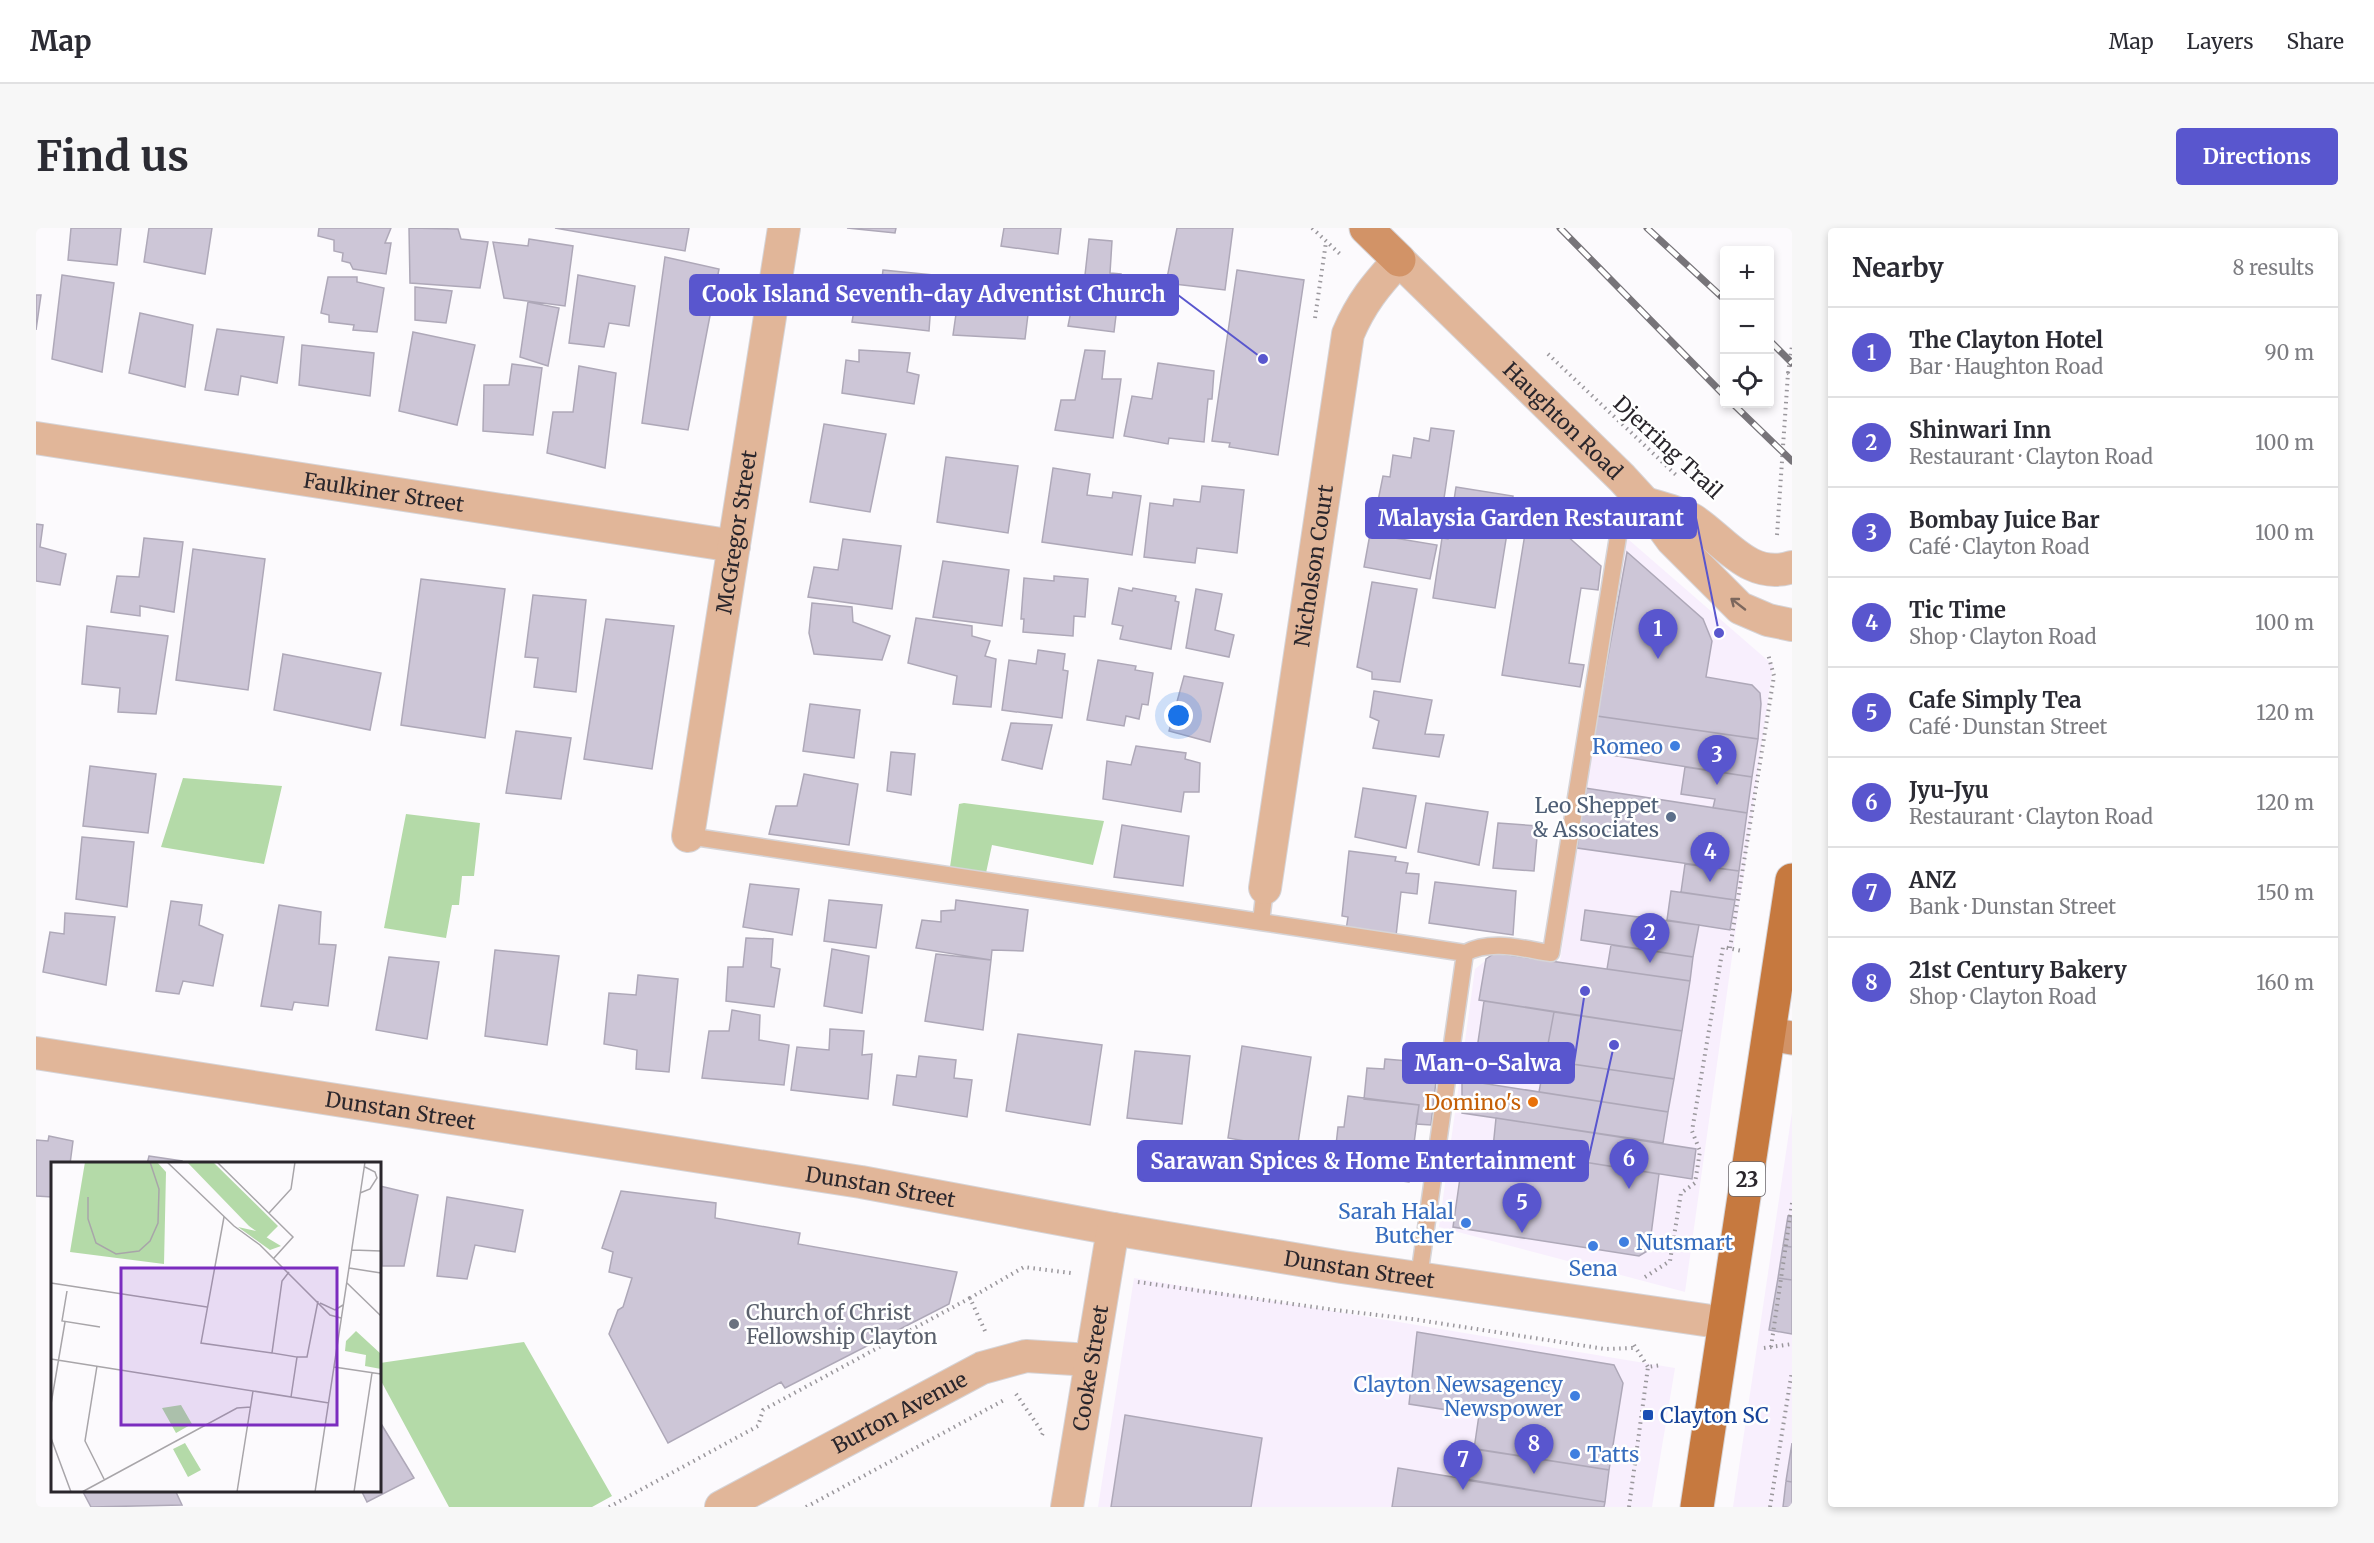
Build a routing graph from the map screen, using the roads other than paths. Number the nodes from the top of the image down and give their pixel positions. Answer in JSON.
{"nodes":[{"id":1,"x":784,"y":228,"type":"edge"},
{"id":2,"x":1366,"y":228,"type":"edge"},
{"id":3,"x":1399,"y":260,"type":"junction"},
{"id":4,"x":36,"y":438,"type":"edge"},
{"id":5,"x":1643,"y":501,"type":"junction"},
{"id":6,"x":734,"y":546,"type":"junction"},
{"id":7,"x":1792,"y":567,"type":"edge"},
{"id":8,"x":1792,"y":625,"type":"edge"},
{"id":9,"x":688,"y":836,"type":"joint"},
{"id":10,"x":1792,"y":880,"type":"edge"},
{"id":11,"x":1265,"y":888,"type":"joint"},
{"id":12,"x":1261,"y":922,"type":"junction"},
{"id":13,"x":1465,"y":953,"type":"junction"},
{"id":14,"x":1781,"y":1036,"type":"edge"},
{"id":15,"x":36,"y":1053,"type":"edge"},
{"id":16,"x":1113,"y":1229,"type":"junction"},
{"id":17,"x":1419,"y":1277,"type":"junction"},
{"id":18,"x":1725,"y":1323,"type":"junction"},
{"id":19,"x":1090,"y":1360,"type":"junction"},
{"id":20,"x":721,"y":1507,"type":"edge"},
{"id":21,"x":1067,"y":1507,"type":"edge"},
{"id":22,"x":1697,"y":1507,"type":"edge"}],
"edges":[{"from":1,"to":6,"type":"street","name":"McGregor Street"},
{"from":2,"to":3,"type":"street","name":"Haughton Road"},
{"from":3,"to":5,"type":"street","name":"Haughton Road"},
{"from":3,"to":11,"type":"street","name":"Nicholson Court"},
{"from":4,"to":6,"type":"street","name":"Faulkiner Street"},
{"from":5,"to":7,"type":"street"},
{"from":8,"to":5,"type":"street","name":"Haughton Road","one_way":true},
{"from":5,"to":13,"type":"lane"},
{"from":6,"to":9,"type":"street","name":"McGregor Street"},
{"from":9,"to":12,"type":"lane"},
{"from":10,"to":14,"type":"main road","number":"23"},
{"from":11,"to":12,"type":"lane"},
{"from":12,"to":13,"type":"lane"},
{"from":13,"to":17,"type":"lane"},
{"from":14,"to":18,"type":"main road","number":"23"},
{"from":15,"to":16,"type":"street","name":"Dunstan Street"},
{"from":16,"to":17,"type":"street","name":"Dunstan Street"},
{"from":16,"to":19,"type":"street","name":"Cooke Street"},
{"from":17,"to":18,"type":"street","name":"Dunstan Street"},
{"from":18,"to":22,"type":"main road","number":"23"},
{"from":19,"to":20,"type":"street","name":"Burton Avenue"},
{"from":19,"to":21,"type":"street","name":"Cooke Street"}]}
